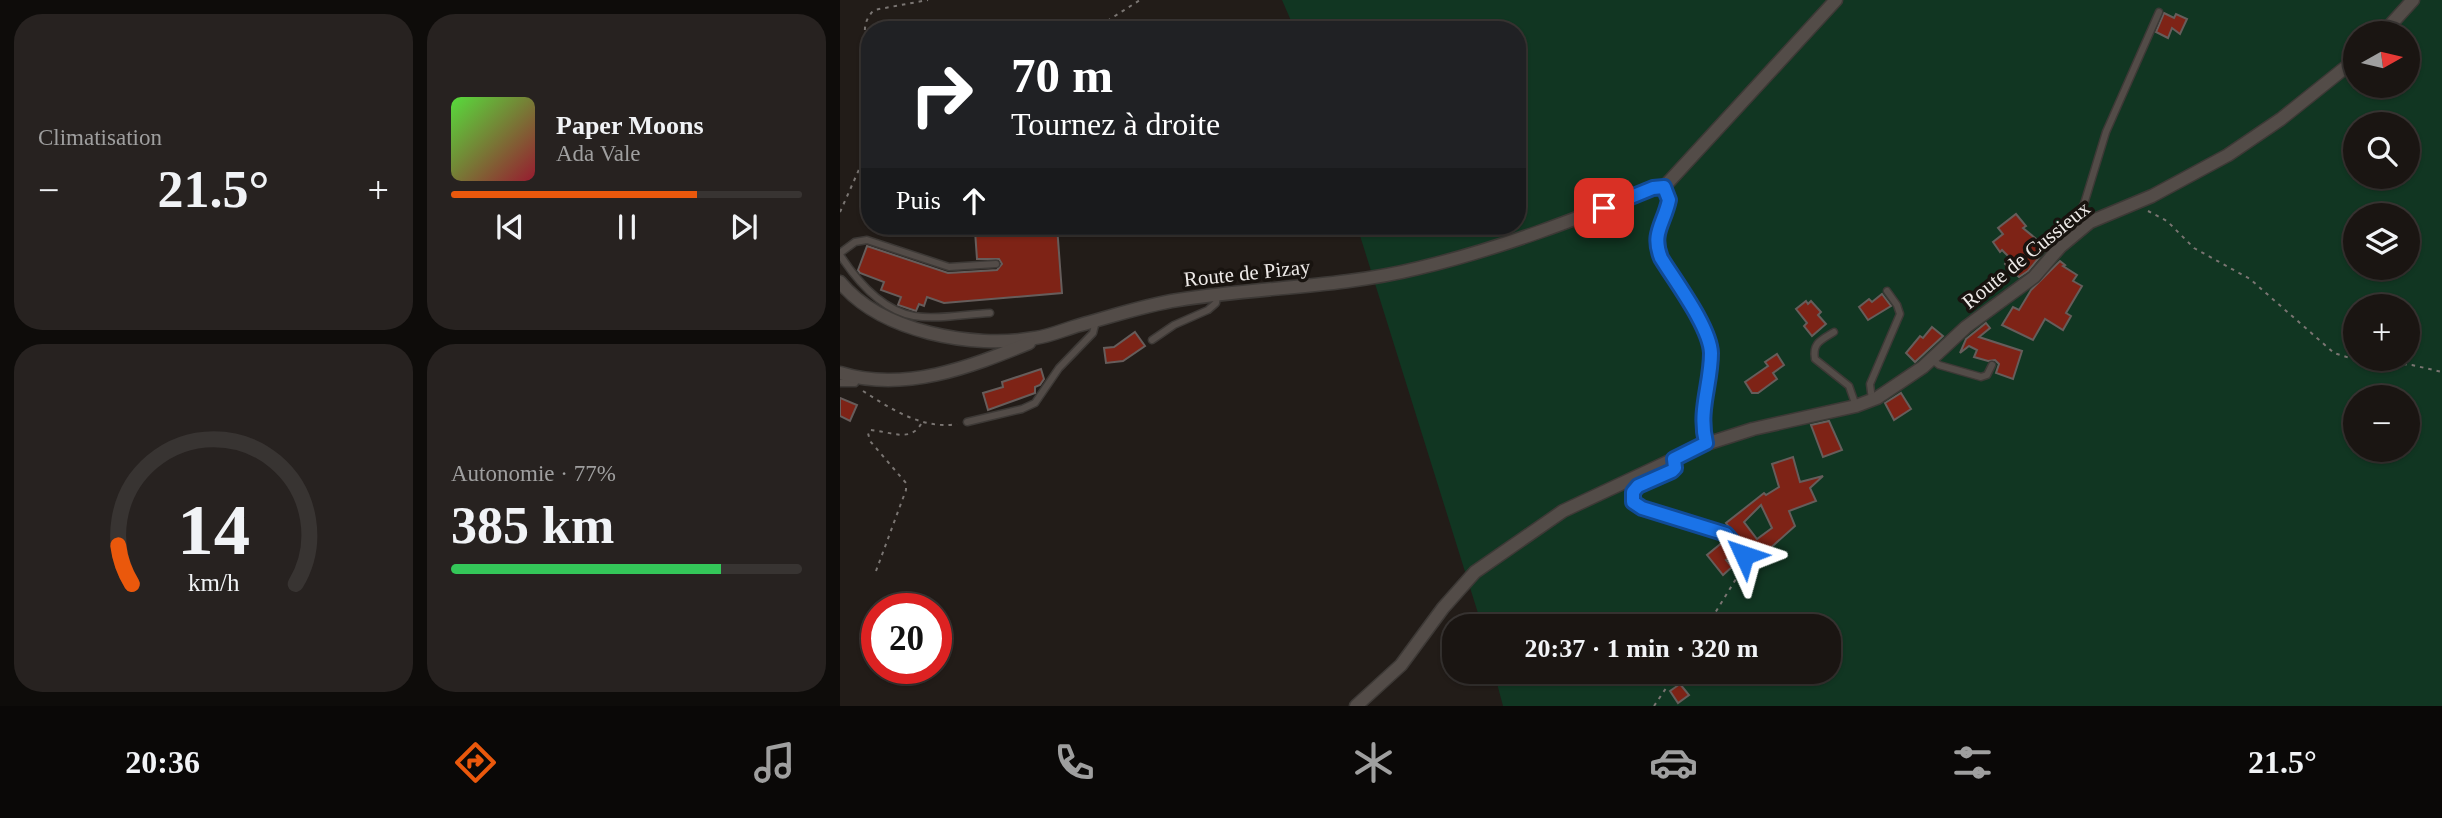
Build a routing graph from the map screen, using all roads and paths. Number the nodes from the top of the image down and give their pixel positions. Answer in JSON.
{"nodes":[{"id":1,"x":928,"y":0,"type":"edge"},
{"id":2,"x":1140,"y":0,"type":"edge"},
{"id":3,"x":1836,"y":0,"type":"edge"},
{"id":4,"x":2413,"y":0,"type":"edge"},
{"id":5,"x":2159,"y":12,"type":"dead end"},
{"id":6,"x":865,"y":21,"type":"edge"},
{"id":7,"x":1107,"y":21,"type":"edge"},
{"id":8,"x":2394,"y":21,"type":"edge"},
{"id":9,"x":2343,"y":71,"type":"edge"},
{"id":10,"x":861,"y":165,"type":"edge"},
{"id":11,"x":1664,"y":187,"type":"junction"},
{"id":12,"x":2137,"y":202,"type":"junction"},
{"id":13,"x":840,"y":212,"type":"edge"},
{"id":14,"x":2070,"y":238,"type":"junction"},
{"id":15,"x":840,"y":254,"type":"edge"},
{"id":16,"x":996,"y":264,"type":"dead end"},
{"id":17,"x":840,"y":282,"type":"edge"},
{"id":18,"x":1887,"y":291,"type":"dead end"},
{"id":19,"x":1217,"y":295,"type":"junction"},
{"id":20,"x":990,"y":313,"type":"dead end"},
{"id":21,"x":1096,"y":321,"type":"junction"},
{"id":22,"x":1834,"y":332,"type":"dead end"},
{"id":23,"x":1032,"y":339,"type":"junction"},
{"id":24,"x":988,"y":340,"type":"junction"},
{"id":25,"x":1152,"y":340,"type":"dead end"},
{"id":26,"x":989,"y":357,"type":"junction"},
{"id":27,"x":1931,"y":359,"type":"junction"},
{"id":28,"x":1992,"y":365,"type":"dead end"},
{"id":29,"x":2442,"y":372,"type":"edge"},
{"id":30,"x":840,"y":373,"type":"edge"},
{"id":31,"x":856,"y":380,"type":"junction"},
{"id":32,"x":840,"y":383,"type":"edge"},
{"id":33,"x":1872,"y":400,"type":"junction"},
{"id":34,"x":1856,"y":407,"type":"junction"},
{"id":35,"x":922,"y":422,"type":"junction"},
{"id":36,"x":967,"y":422,"type":"joint"},
{"id":37,"x":1706,"y":443,"type":"junction"},
{"id":38,"x":1674,"y":459,"type":"junction"},
{"id":39,"x":876,"y":571,"type":"dead end"},
{"id":40,"x":1741,"y":572,"type":"joint"},
{"id":41,"x":1715,"y":614,"type":"edge"},
{"id":42,"x":1668,"y":684,"type":"edge"},
{"id":43,"x":1356,"y":706,"type":"edge"},
{"id":44,"x":1654,"y":706,"type":"edge"}],
"edges":[{"from":1,"to":6,"type":"path"},
{"from":2,"to":7,"type":"path"},
{"from":3,"to":11,"type":"street"},
{"from":4,"to":8,"type":"street"},
{"from":5,"to":14,"type":"lane"},
{"from":9,"to":12,"type":"street","name":"Route de Cussieux"},
{"from":10,"to":13,"type":"path"},
{"from":11,"to":19,"type":"street","name":"Route de Pizay"},
{"from":11,"to":37,"type":"street"},
{"from":12,"to":14,"type":"street","name":"Route de Cussieux"},
{"from":12,"to":29,"type":"path"},
{"from":14,"to":27,"type":"street","name":"Route de Cussieux"},
{"from":15,"to":16,"type":"lane"},
{"from":15,"to":20,"type":"lane"},
{"from":17,"to":24,"type":"street","name":"Route de Pizay"},
{"from":18,"to":33,"type":"lane"},
{"from":19,"to":21,"type":"street","name":"Route de Pizay"},
{"from":19,"to":25,"type":"lane"},
{"from":21,"to":23,"type":"street","name":"Route de Pizay"},
{"from":21,"to":36,"type":"lane"},
{"from":22,"to":34,"type":"lane"},
{"from":23,"to":24,"type":"street","name":"Route de Pizay"},
{"from":23,"to":26,"type":"street"},
{"from":24,"to":26,"type":"street"},
{"from":26,"to":31,"type":"street"},
{"from":27,"to":28,"type":"lane"},
{"from":27,"to":33,"type":"street","name":"Route de Cussieux"},
{"from":30,"to":31,"type":"street"},
{"from":31,"to":32,"type":"lane"},
{"from":31,"to":35,"type":"path"},
{"from":33,"to":34,"type":"street","name":"Route de Cussieux"},
{"from":34,"to":37,"type":"street","name":"Route de Cussieux"},
{"from":35,"to":36,"type":"path"},
{"from":35,"to":39,"type":"path"},
{"from":37,"to":38,"type":"street","name":"Route de Cussieux"},
{"from":38,"to":40,"type":"lane"},
{"from":38,"to":43,"type":"street","name":"Route de Cussieux"},
{"from":40,"to":41,"type":"path"},
{"from":42,"to":44,"type":"path"}]}
